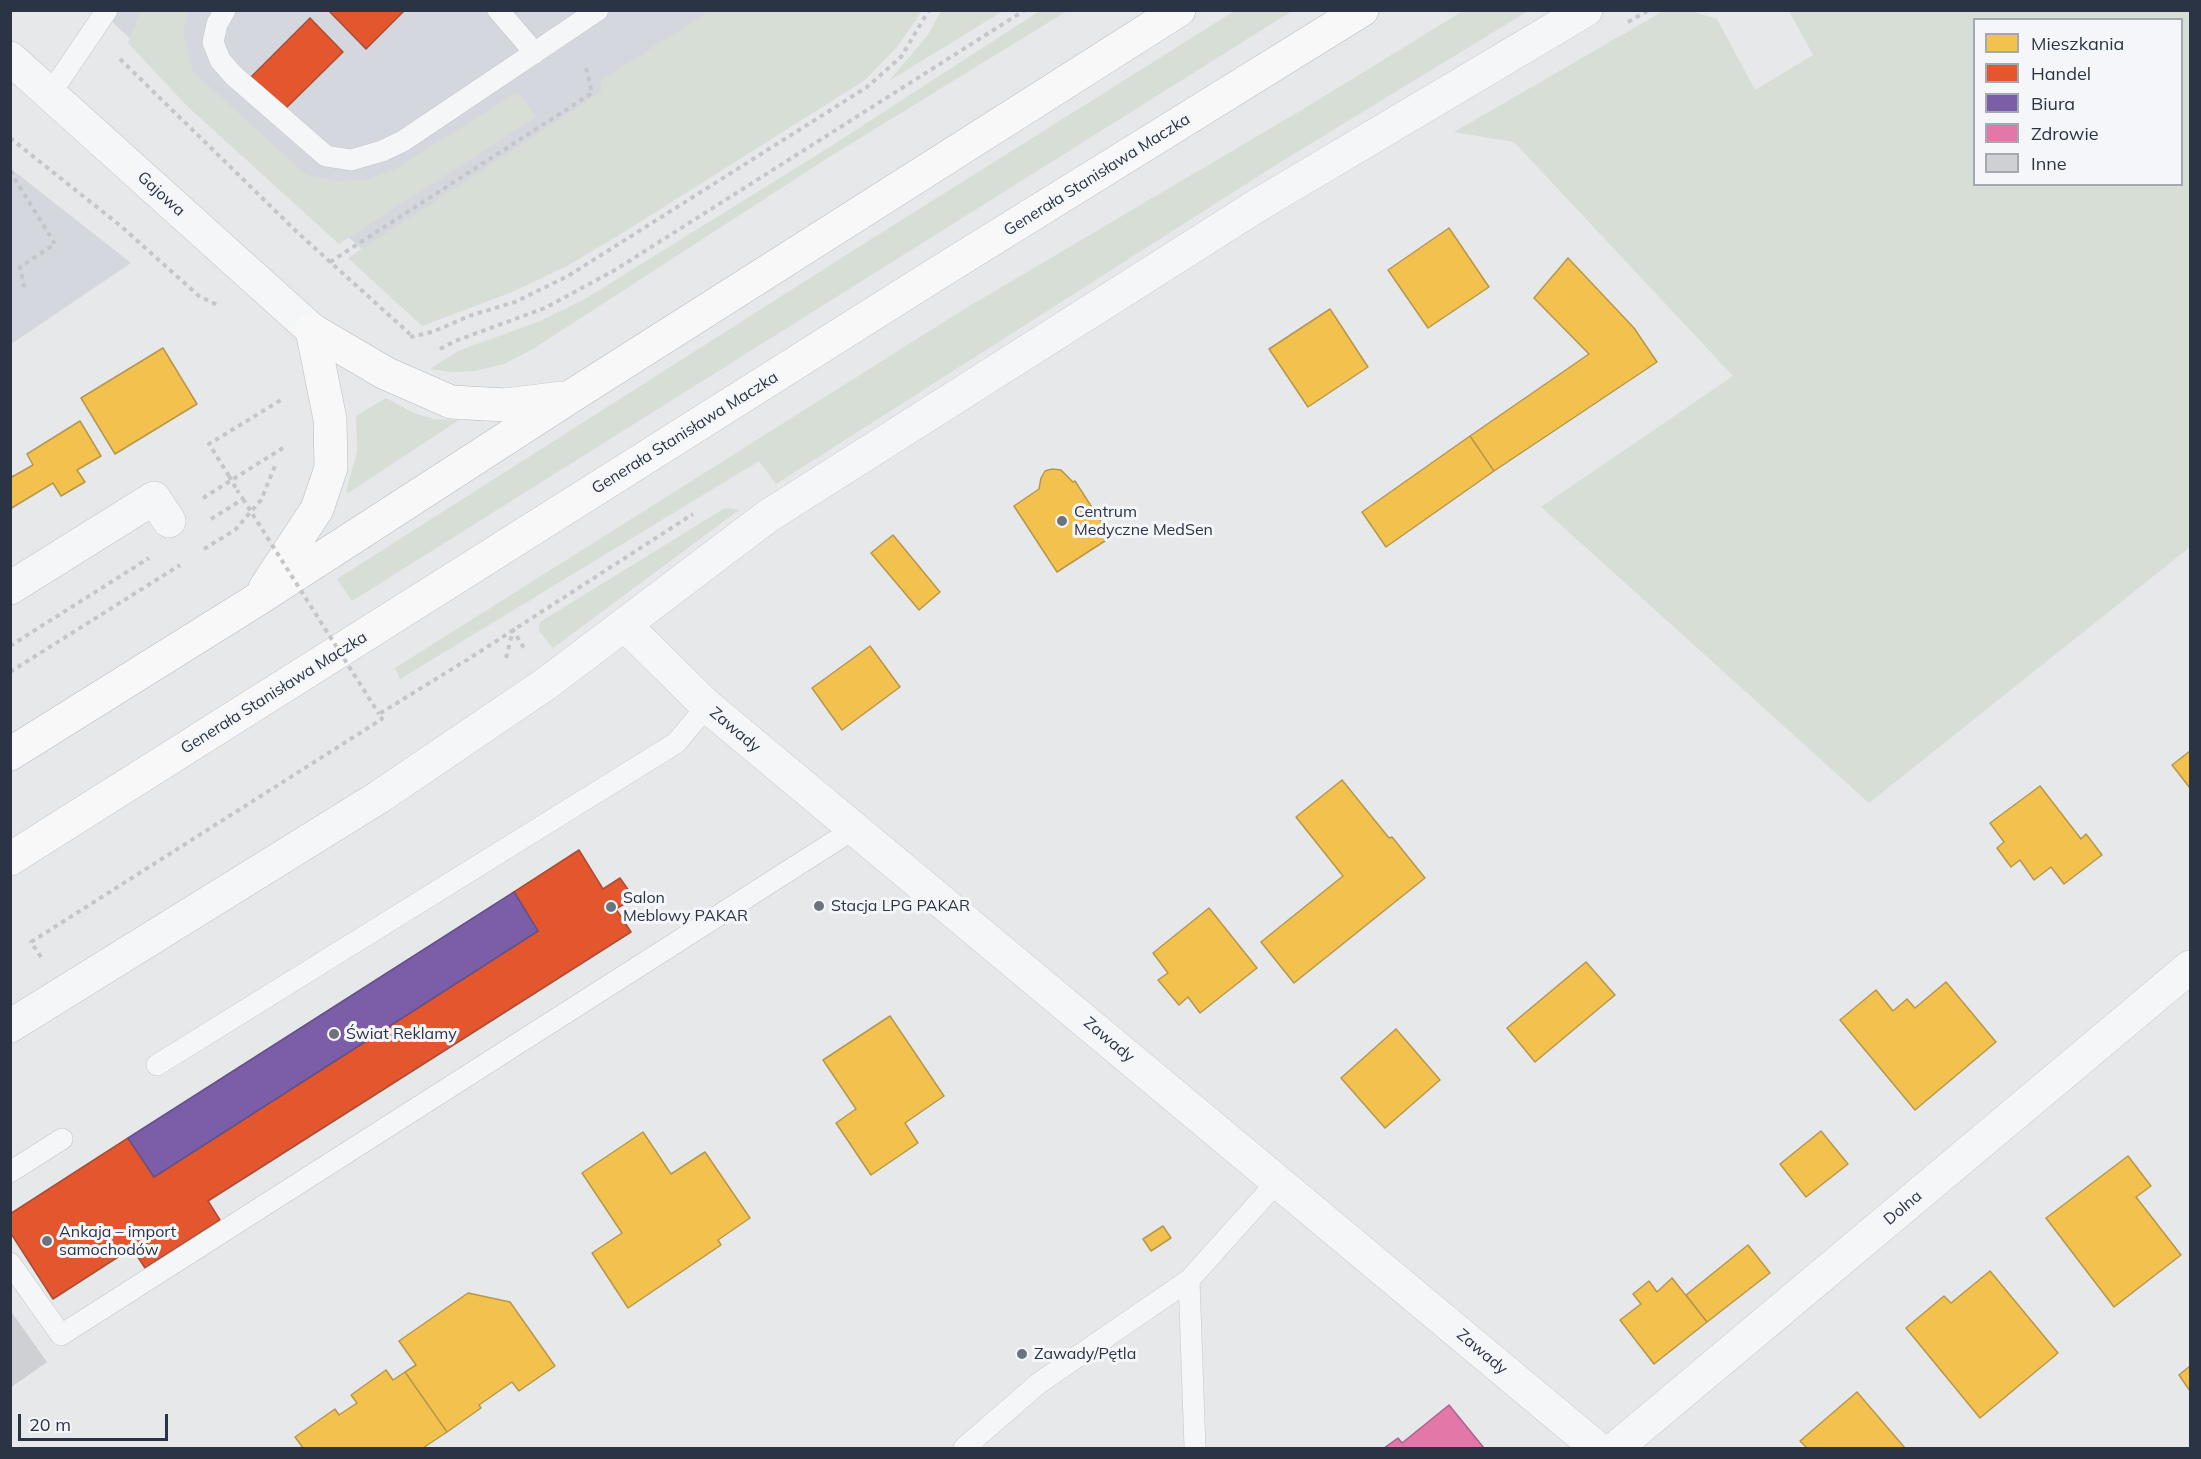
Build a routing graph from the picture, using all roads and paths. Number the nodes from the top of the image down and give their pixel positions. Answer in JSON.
{"nodes":[{"id":1,"x":107,"y":10,"type":"edge"},
{"id":2,"x":225,"y":10,"type":"edge"},
{"id":3,"x":498,"y":10,"type":"edge"},
{"id":4,"x":598,"y":10,"type":"edge"},
{"id":5,"x":930,"y":10,"type":"edge"},
{"id":6,"x":1025,"y":10,"type":"edge"},
{"id":7,"x":1179,"y":10,"type":"edge"},
{"id":8,"x":1362,"y":10,"type":"edge"},
{"id":9,"x":1586,"y":10,"type":"edge"},
{"id":10,"x":575,"y":26,"type":"junction"},
{"id":11,"x":93,"y":32,"type":"junction"},
{"id":12,"x":535,"y":53,"type":"junction"},
{"id":13,"x":10,"y":58,"type":"edge"},
{"id":14,"x":50,"y":94,"type":"junction"},
{"id":15,"x":10,"y":138,"type":"edge"},
{"id":16,"x":10,"y":171,"type":"edge"},
{"id":17,"x":330,"y":262,"type":"junction"},
{"id":18,"x":25,"y":291,"type":"dead end"},
{"id":19,"x":218,"y":306,"type":"dead end"},
{"id":20,"x":312,"y":330,"type":"junction"},
{"id":21,"x":412,"y":336,"type":"junction"},
{"id":22,"x":405,"y":340,"type":"dead end"},
{"id":23,"x":418,"y":342,"type":"dead end"},
{"id":24,"x":438,"y":350,"type":"dead end"},
{"id":25,"x":570,"y":397,"type":"junction"},
{"id":26,"x":285,"y":398,"type":"dead end"},
{"id":27,"x":290,"y":443,"type":"dead end"},
{"id":28,"x":275,"y":466,"type":"dead end"},
{"id":29,"x":211,"y":493,"type":"dead end"},
{"id":30,"x":243,"y":499,"type":"junction"},
{"id":31,"x":693,"y":514,"type":"dead end"},
{"id":32,"x":210,"y":519,"type":"dead end"},
{"id":33,"x":169,"y":521,"type":"dead end"},
{"id":34,"x":196,"y":555,"type":"dead end"},
{"id":35,"x":150,"y":557,"type":"dead end"},
{"id":36,"x":186,"y":561,"type":"dead end"},
{"id":37,"x":10,"y":588,"type":"edge"},
{"id":38,"x":258,"y":599,"type":"junction"},
{"id":39,"x":626,"y":626,"type":"junction"},
{"id":40,"x":10,"y":646,"type":"edge"},
{"id":41,"x":10,"y":672,"type":"edge"},
{"id":42,"x":706,"y":706,"type":"junction"},
{"id":43,"x":379,"y":714,"type":"junction"},
{"id":44,"x":10,"y":754,"type":"edge"},
{"id":45,"x":854,"y":829,"type":"junction"},
{"id":46,"x":10,"y":859,"type":"edge"},
{"id":47,"x":44,"y":962,"type":"dead end"},
{"id":48,"x":2190,"y":967,"type":"edge"},
{"id":49,"x":10,"y":1026,"type":"edge"},
{"id":50,"x":157,"y":1065,"type":"dead end"},
{"id":51,"x":62,"y":1139,"type":"dead end"},
{"id":52,"x":10,"y":1172,"type":"edge"},
{"id":53,"x":1278,"y":1180,"type":"junction"},
{"id":54,"x":10,"y":1263,"type":"edge"},
{"id":55,"x":1189,"y":1280,"type":"junction"},
{"id":56,"x":1595,"y":1447,"type":"edge"},
{"id":57,"x":964,"y":1449,"type":"edge"},
{"id":58,"x":1195,"y":1449,"type":"edge"}],
"edges":[{"from":1,"to":11,"type":"lane"},
{"from":2,"to":12,"type":"lane"},
{"from":3,"to":12,"type":"lane"},
{"from":4,"to":10,"type":"lane"},
{"from":5,"to":21,"type":"path"},
{"from":6,"to":24,"type":"path"},
{"from":7,"to":25,"type":"highway"},
{"from":8,"to":46,"type":"highway","name":"Generała Stanisława Maczka"},
{"from":9,"to":39,"type":"street"},
{"from":10,"to":12,"type":"lane"},
{"from":10,"to":17,"type":"path"},
{"from":11,"to":14,"type":"lane"},
{"from":11,"to":17,"type":"path"},
{"from":13,"to":14,"type":"street","name":"Gajowa"},
{"from":14,"to":20,"type":"street","name":"Gajowa"},
{"from":15,"to":19,"type":"path"},
{"from":16,"to":18,"type":"path"},
{"from":17,"to":21,"type":"path"},
{"from":20,"to":25,"type":"highway"},
{"from":20,"to":38,"type":"highway"},
{"from":21,"to":22,"type":"path"},
{"from":21,"to":23,"type":"path"},
{"from":25,"to":38,"type":"highway"},
{"from":26,"to":30,"type":"path","bridge":true},
{"from":27,"to":29,"type":"path"},
{"from":28,"to":34,"type":"path"},
{"from":30,"to":32,"type":"path"},
{"from":30,"to":43,"type":"path","bridge":true},
{"from":31,"to":43,"type":"path"},
{"from":33,"to":37,"type":"street"},
{"from":35,"to":40,"type":"path"},
{"from":36,"to":41,"type":"path"},
{"from":38,"to":44,"type":"highway"},
{"from":39,"to":42,"type":"street","name":"Zawady"},
{"from":39,"to":49,"type":"street"},
{"from":42,"to":45,"type":"street","name":"Zawady"},
{"from":42,"to":50,"type":"lane"},
{"from":43,"to":47,"type":"path"},
{"from":45,"to":53,"type":"street","name":"Zawady"},
{"from":45,"to":54,"type":"lane"},
{"from":48,"to":56,"type":"street","name":"Dolna"},
{"from":51,"to":52,"type":"lane"},
{"from":53,"to":55,"type":"lane"},
{"from":53,"to":56,"type":"street","name":"Zawady"},
{"from":55,"to":57,"type":"lane"},
{"from":55,"to":58,"type":"lane"}]}
